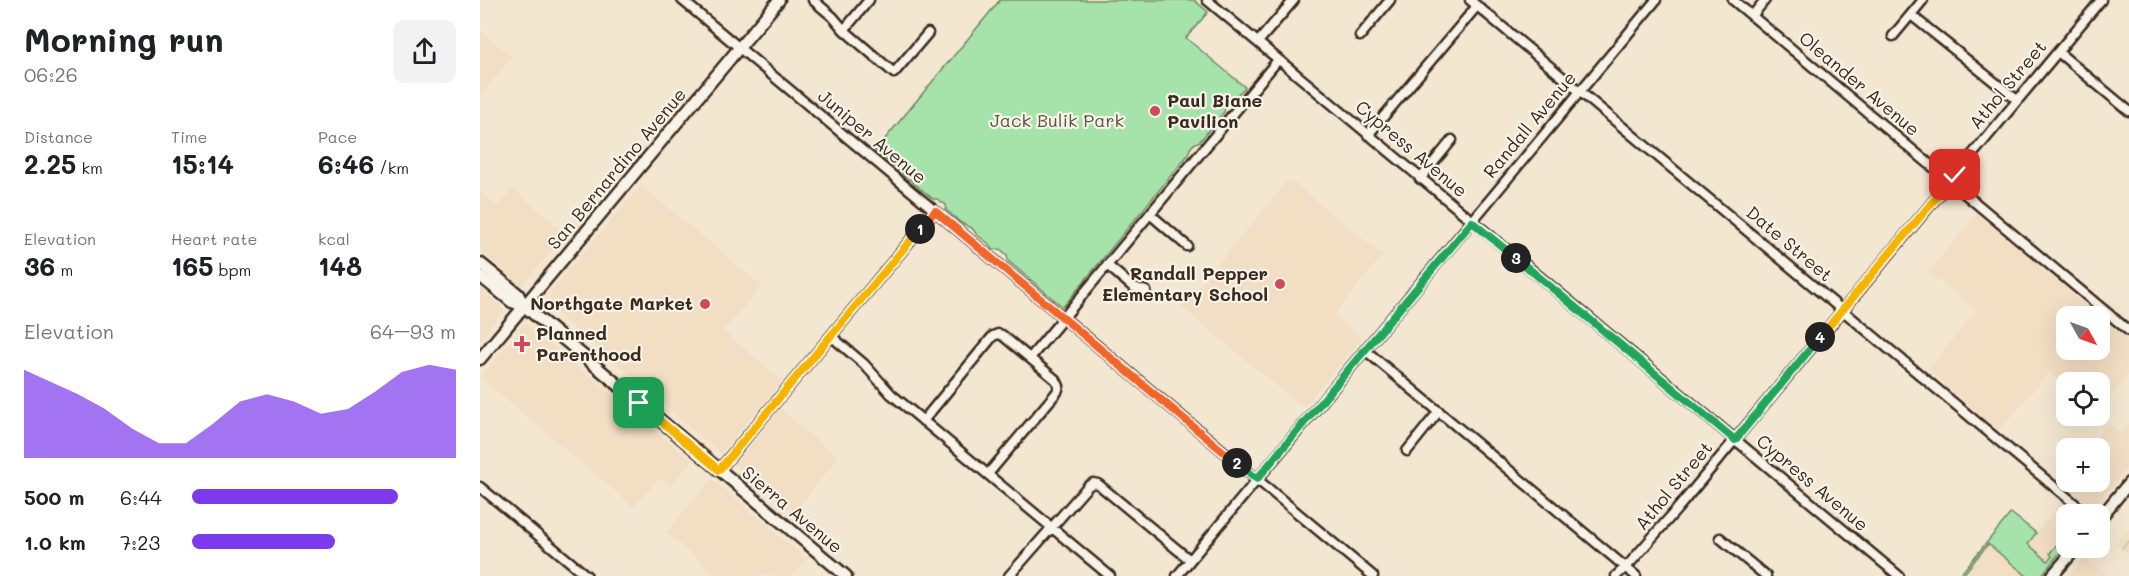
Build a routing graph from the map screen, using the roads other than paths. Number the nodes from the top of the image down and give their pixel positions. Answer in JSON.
{"nodes":[{"id":1,"x":682,"y":0,"type":"edge"},
{"id":2,"x":779,"y":0,"type":"edge"},
{"id":3,"x":813,"y":0,"type":"edge"},
{"id":4,"x":869,"y":0,"type":"edge"},
{"id":5,"x":1207,"y":0,"type":"edge"},
{"id":6,"x":1294,"y":0,"type":"edge"},
{"id":7,"x":1390,"y":0,"type":"edge"},
{"id":8,"x":1656,"y":0,"type":"edge"},
{"id":9,"x":1733,"y":0,"type":"edge"},
{"id":10,"x":1765,"y":0,"type":"edge"},
{"id":11,"x":1923,"y":0,"type":"edge"},
{"id":12,"x":2101,"y":0,"type":"edge"},
{"id":13,"x":1473,"y":3,"type":"edge"},
{"id":14,"x":1911,"y":15,"type":"junction"},
{"id":15,"x":1752,"y":16,"type":"junction"},
{"id":16,"x":843,"y":30,"type":"junction"},
{"id":17,"x":928,"y":33,"type":"dead end"},
{"id":18,"x":1359,"y":36,"type":"dead end"},
{"id":19,"x":1893,"y":36,"type":"dead end"},
{"id":20,"x":1258,"y":42,"type":"junction"},
{"id":21,"x":739,"y":48,"type":"junction"},
{"id":22,"x":2058,"y":52,"type":"junction"},
{"id":23,"x":1278,"y":60,"type":"junction"},
{"id":24,"x":1579,"y":92,"type":"junction"},
{"id":25,"x":2017,"y":100,"type":"junction"},
{"id":26,"x":2129,"y":111,"type":"edge"},
{"id":27,"x":1368,"y":135,"type":"junction"},
{"id":28,"x":1452,"y":140,"type":"dead end"},
{"id":29,"x":1420,"y":178,"type":"junction"},
{"id":30,"x":1950,"y":181,"type":"junction"},
{"id":31,"x":935,"y":211,"type":"junction"},
{"id":32,"x":1150,"y":214,"type":"junction"},
{"id":33,"x":1472,"y":222,"type":"junction"},
{"id":34,"x":1187,"y":246,"type":"dead end"},
{"id":35,"x":480,"y":262,"type":"edge"},
{"id":36,"x":1107,"y":265,"type":"junction"},
{"id":37,"x":480,"y":276,"type":"edge"},
{"id":38,"x":1146,"y":291,"type":"dead end"},
{"id":39,"x":524,"y":306,"type":"junction"},
{"id":40,"x":1843,"y":310,"type":"junction"},
{"id":41,"x":1063,"y":318,"type":"junction"},
{"id":42,"x":2129,"y":331,"type":"edge"},
{"id":43,"x":831,"y":336,"type":"junction"},
{"id":44,"x":1365,"y":350,"type":"junction"},
{"id":45,"x":1030,"y":358,"type":"junction"},
{"id":46,"x":480,"y":359,"type":"edge"},
{"id":47,"x":1439,"y":411,"type":"junction"},
{"id":48,"x":923,"y":421,"type":"junction"},
{"id":49,"x":1735,"y":440,"type":"junction"},
{"id":50,"x":1407,"y":451,"type":"dead end"},
{"id":51,"x":719,"y":470,"type":"junction"},
{"id":52,"x":988,"y":474,"type":"junction"},
{"id":53,"x":1257,"y":479,"type":"junction"},
{"id":54,"x":2129,"y":483,"type":"edge"},
{"id":55,"x":480,"y":487,"type":"edge"},
{"id":56,"x":2074,"y":504,"type":"edge"},
{"id":57,"x":2110,"y":506,"type":"edge"},
{"id":58,"x":1052,"y":528,"type":"junction"},
{"id":59,"x":1720,"y":537,"type":"dead end"},
{"id":60,"x":2067,"y":558,"type":"edge"},
{"id":61,"x":1190,"y":560,"type":"junction"},
{"id":62,"x":1625,"y":567,"type":"junction"},
{"id":63,"x":587,"y":576,"type":"edge"},
{"id":64,"x":846,"y":576,"type":"edge"},
{"id":65,"x":1009,"y":576,"type":"edge"},
{"id":66,"x":1110,"y":576,"type":"edge"},
{"id":67,"x":1176,"y":576,"type":"edge"},
{"id":68,"x":1373,"y":576,"type":"edge"},
{"id":69,"x":1616,"y":576,"type":"edge"},
{"id":70,"x":1636,"y":576,"type":"edge"},
{"id":71,"x":1766,"y":576,"type":"edge"},
{"id":72,"x":1899,"y":576,"type":"edge"},
{"id":73,"x":2052,"y":576,"type":"edge"}],
"edges":[{"from":1,"to":21,"type":"street","name":"Juniper Avenue"},
{"from":2,"to":21,"type":"main road","name":"San Bernardino Avenue"},
{"from":3,"to":16,"type":"street"},
{"from":4,"to":16,"type":"street"},
{"from":5,"to":20,"type":"street","name":"Cypress Avenue"},
{"from":6,"to":20,"type":"street"},
{"from":7,"to":18,"type":"street"},
{"from":8,"to":24,"type":"street","name":"Randall Avenue"},
{"from":9,"to":15,"type":"street","name":"Oleander Avenue"},
{"from":10,"to":15,"type":"street"},
{"from":11,"to":14,"type":"street"},
{"from":12,"to":22,"type":"street","name":"Athol Street"},
{"from":13,"to":24,"type":"street","name":"Date Street"},
{"from":13,"to":27,"type":"street"},
{"from":14,"to":19,"type":"street"},
{"from":14,"to":25,"type":"street"},
{"from":15,"to":30,"type":"street","name":"Oleander Avenue"},
{"from":16,"to":17,"type":"street"},
{"from":20,"to":23,"type":"street","name":"Cypress Avenue"},
{"from":21,"to":31,"type":"street","name":"Juniper Avenue"},
{"from":21,"to":39,"type":"main road","name":"San Bernardino Avenue"},
{"from":22,"to":25,"type":"street","name":"Athol Street"},
{"from":22,"to":26,"type":"street"},
{"from":23,"to":27,"type":"street","name":"Cypress Avenue"},
{"from":23,"to":32,"type":"street"},
{"from":24,"to":33,"type":"street","name":"Randall Avenue"},
{"from":24,"to":40,"type":"street","name":"Date Street"},
{"from":25,"to":30,"type":"street","name":"Athol Street"},
{"from":27,"to":29,"type":"street","name":"Cypress Avenue"},
{"from":28,"to":29,"type":"street"},
{"from":29,"to":33,"type":"street","name":"Cypress Avenue"},
{"from":30,"to":40,"type":"street","name":"Athol Street"},
{"from":30,"to":42,"type":"street","name":"Oleander Avenue"},
{"from":31,"to":41,"type":"street","name":"Juniper Avenue"},
{"from":31,"to":43,"type":"street"},
{"from":32,"to":34,"type":"street"},
{"from":32,"to":36,"type":"street"},
{"from":33,"to":44,"type":"street","name":"Randall Avenue"},
{"from":33,"to":49,"type":"street","name":"Cypress Avenue"},
{"from":35,"to":39,"type":"main road","name":"Sierra Avenue"},
{"from":36,"to":38,"type":"street"},
{"from":36,"to":41,"type":"street"},
{"from":37,"to":39,"type":"main road","name":"Sierra Avenue"},
{"from":39,"to":46,"type":"main road","name":"San Bernardino Avenue"},
{"from":39,"to":51,"type":"main road","name":"Sierra Avenue"},
{"from":40,"to":49,"type":"street","name":"Athol Street"},
{"from":40,"to":56,"type":"street","name":"Date Street"},
{"from":41,"to":45,"type":"street"},
{"from":41,"to":53,"type":"street","name":"Juniper Avenue"},
{"from":43,"to":48,"type":"street"},
{"from":43,"to":51,"type":"street"},
{"from":44,"to":47,"type":"street"},
{"from":44,"to":53,"type":"street","name":"Randall Avenue"},
{"from":45,"to":48,"type":"street"},
{"from":45,"to":52,"type":"street"},
{"from":47,"to":50,"type":"street"},
{"from":47,"to":62,"type":"street"},
{"from":48,"to":52,"type":"street"},
{"from":49,"to":62,"type":"street","name":"Athol Street"},
{"from":49,"to":72,"type":"street","name":"Cypress Avenue"},
{"from":51,"to":64,"type":"main road","name":"Sierra Avenue"},
{"from":52,"to":58,"type":"street"},
{"from":53,"to":61,"type":"street","name":"Randall Avenue"},
{"from":53,"to":68,"type":"street","name":"Juniper Avenue"},
{"from":54,"to":57,"type":"main road"},
{"from":55,"to":63,"type":"street"},
{"from":58,"to":61,"type":"street"},
{"from":58,"to":65,"type":"street"},
{"from":58,"to":66,"type":"street"},
{"from":59,"to":71,"type":"street"},
{"from":60,"to":73,"type":"main road"},
{"from":61,"to":67,"type":"street","name":"Randall Avenue"},
{"from":62,"to":69,"type":"street","name":"Athol Street"},
{"from":62,"to":70,"type":"street"}]}
